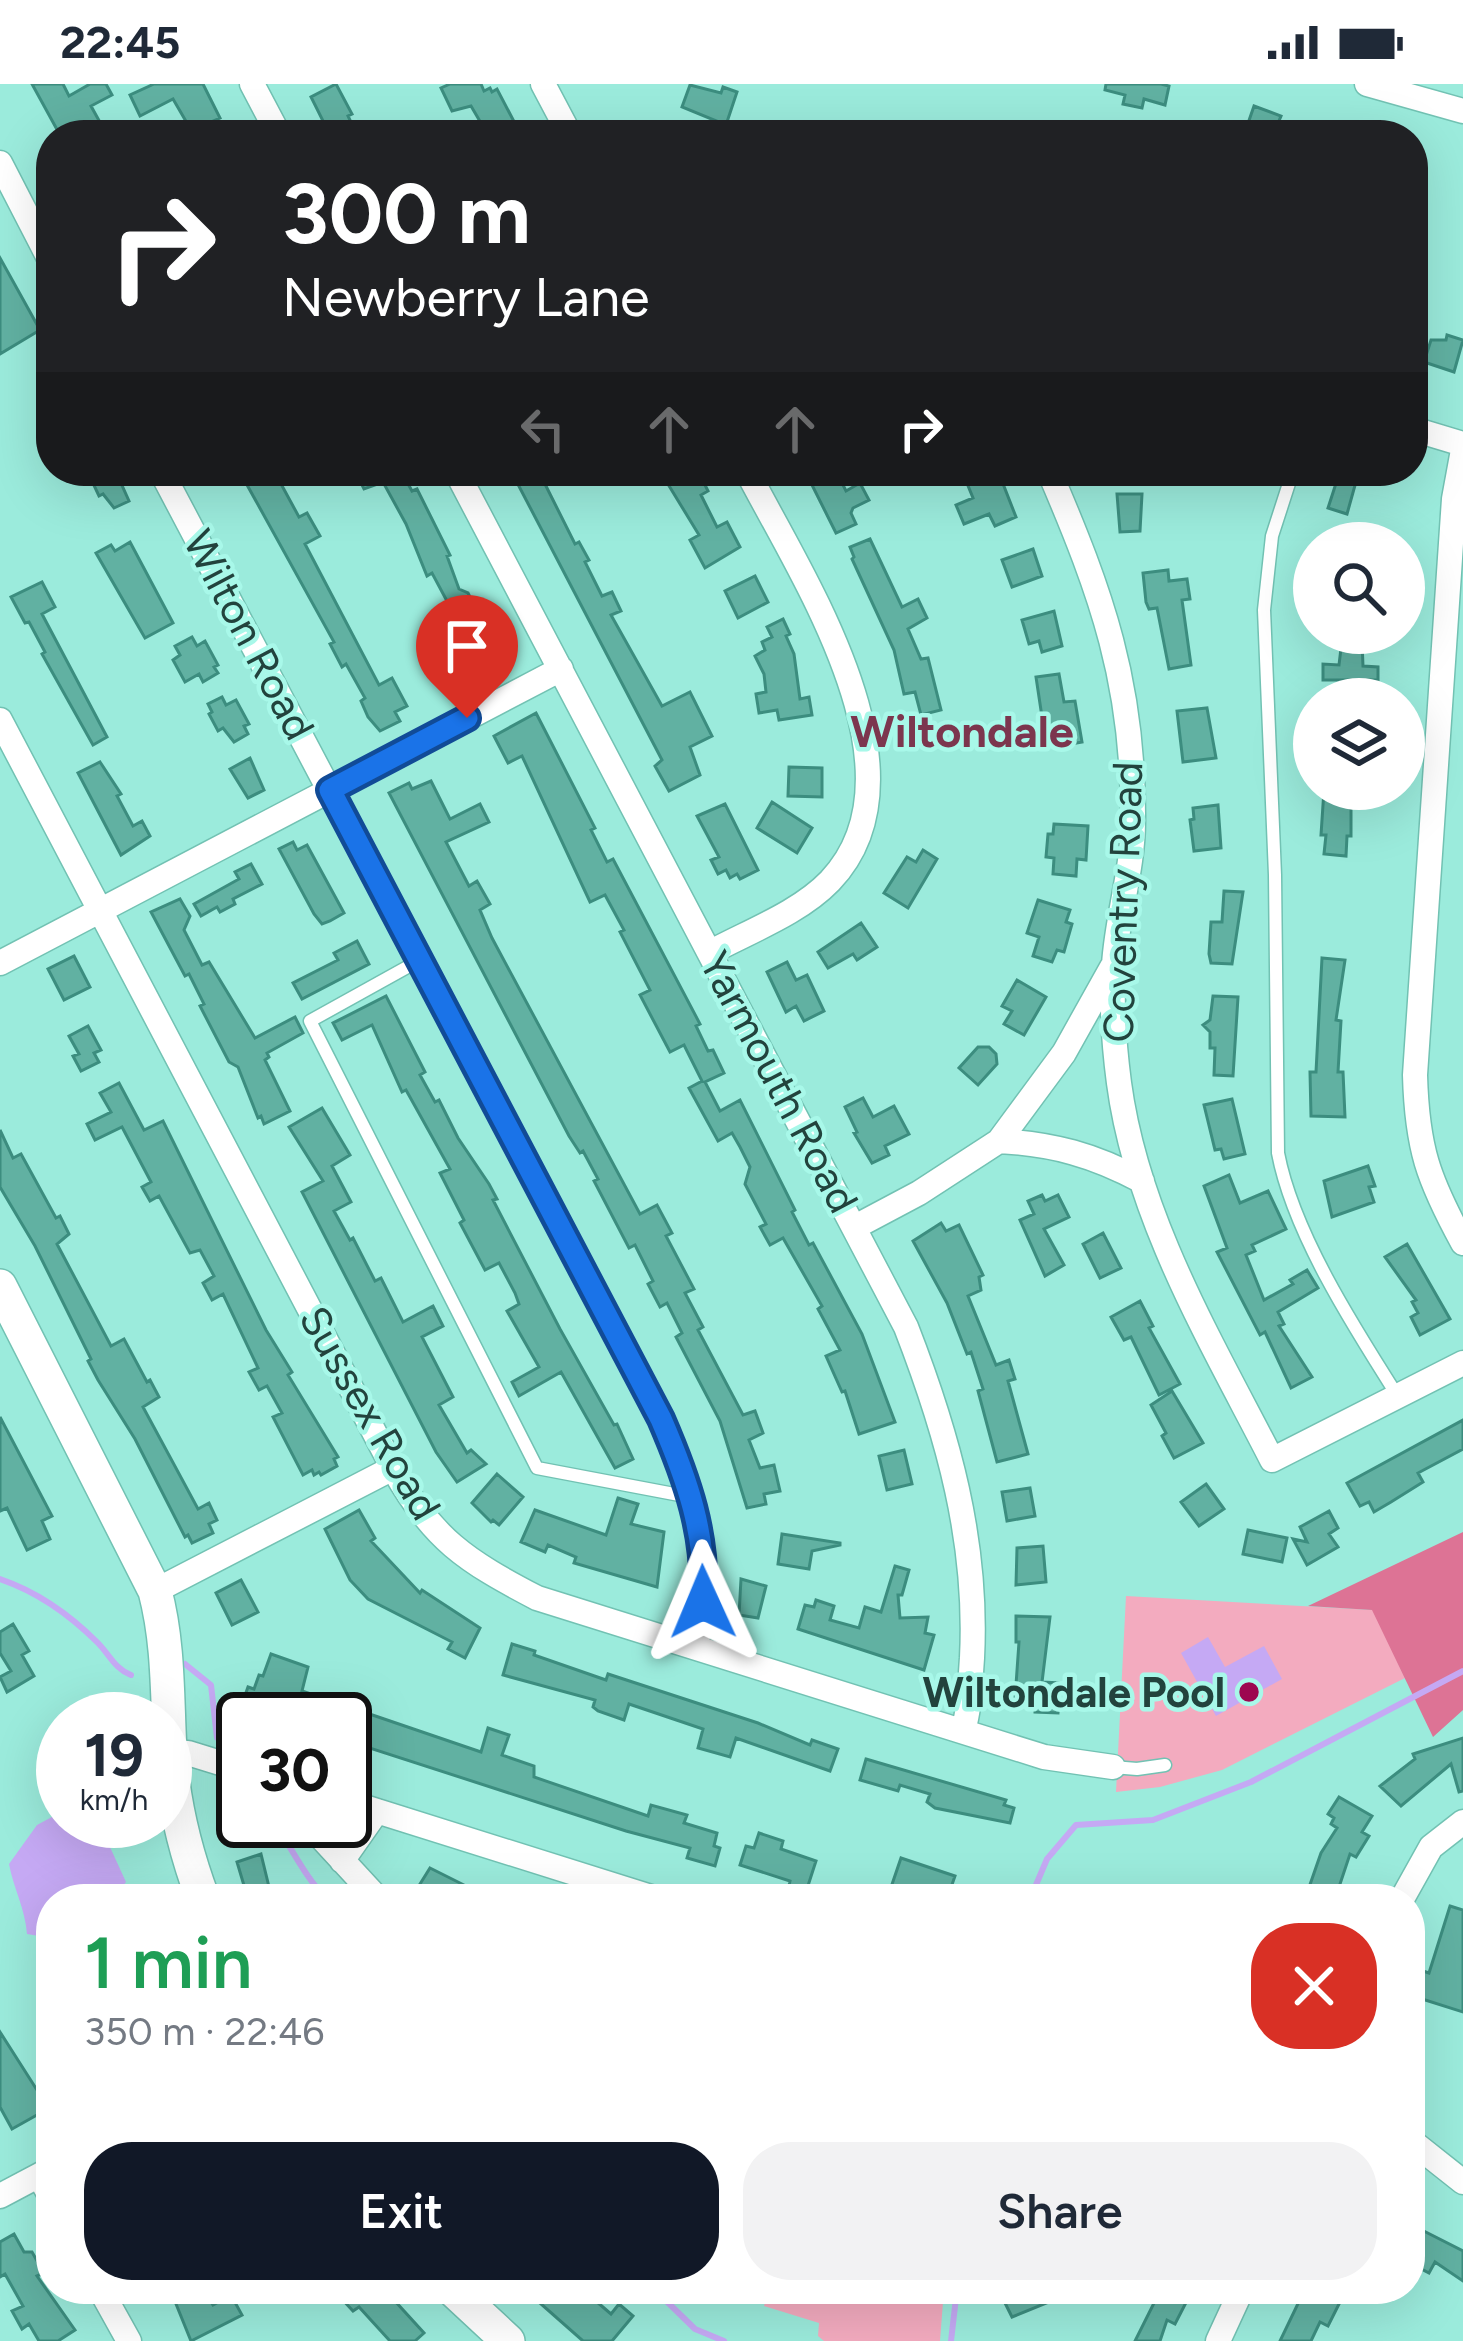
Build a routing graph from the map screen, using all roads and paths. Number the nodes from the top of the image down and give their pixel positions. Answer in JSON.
{"nodes":[{"id":1,"x":252,"y":84,"type":"edge"},
{"id":2,"x":543,"y":84,"type":"edge"},
{"id":3,"x":1367,"y":84,"type":"edge"},
{"id":4,"x":1463,"y":111,"type":"edge"},
{"id":5,"x":271,"y":120,"type":"edge"},
{"id":6,"x":562,"y":120,"type":"edge"},
{"id":7,"x":0,"y":163,"type":"edge"},
{"id":8,"x":36,"y":233,"type":"edge"},
{"id":9,"x":1428,"y":434,"type":"edge"},
{"id":10,"x":1463,"y":447,"type":"edge"},
{"id":11,"x":169,"y":486,"type":"edge"},
{"id":12,"x":464,"y":486,"type":"edge"},
{"id":13,"x":754,"y":486,"type":"edge"},
{"id":14,"x":1055,"y":486,"type":"edge"},
{"id":15,"x":1288,"y":486,"type":"edge"},
{"id":16,"x":561,"y":669,"type":"junction"},
{"id":17,"x":0,"y":720,"type":"edge"},
{"id":18,"x":330,"y":790,"type":"junction"},
{"id":19,"x":100,"y":910,"type":"junction"},
{"id":20,"x":711,"y":952,"type":"junction"},
{"id":21,"x":420,"y":961,"type":"junction"},
{"id":22,"x":0,"y":963,"type":"edge"},
{"id":23,"x":1114,"y":963,"type":"junction"},
{"id":24,"x":999,"y":1141,"type":"junction"},
{"id":25,"x":1142,"y":1181,"type":"junction"},
{"id":26,"x":855,"y":1227,"type":"junction"},
{"id":27,"x":1463,"y":1243,"type":"edge"},
{"id":28,"x":0,"y":1286,"type":"edge"},
{"id":29,"x":1463,"y":1363,"type":"edge"},
{"id":30,"x":1397,"y":1395,"type":"junction"},
{"id":31,"x":392,"y":1468,"type":"junction"},
{"id":32,"x":692,"y":1497,"type":"junction"},
{"id":33,"x":155,"y":1592,"type":"junction"},
{"id":34,"x":695,"y":1647,"type":"junction"},
{"id":35,"x":167,"y":1692,"type":"edge"},
{"id":36,"x":963,"y":1731,"type":"junction"},
{"id":37,"x":1165,"y":1765,"type":"dead end"},
{"id":38,"x":1113,"y":1768,"type":"joint"},
{"id":39,"x":372,"y":1809,"type":"edge"},
{"id":40,"x":377,"y":1810,"type":"junction"},
{"id":41,"x":1463,"y":1822,"type":"edge"},
{"id":42,"x":187,"y":1848,"type":"edge"},
{"id":43,"x":330,"y":1848,"type":"edge"},
{"id":44,"x":342,"y":1862,"type":"junction"},
{"id":45,"x":198,"y":1884,"type":"edge"},
{"id":46,"x":363,"y":1884,"type":"edge"},
{"id":47,"x":610,"y":1884,"type":"edge"},
{"id":48,"x":1410,"y":1884,"type":"edge"},
{"id":49,"x":1425,"y":2152,"type":"edge"},
{"id":50,"x":1463,"y":2182,"type":"edge"},
{"id":51,"x":36,"y":2185,"type":"edge"},
{"id":52,"x":0,"y":2196,"type":"edge"},
{"id":53,"x":108,"y":2304,"type":"edge"},
{"id":54,"x":468,"y":2304,"type":"edge"},
{"id":55,"x":1235,"y":2304,"type":"edge"},
{"id":56,"x":128,"y":2341,"type":"edge"},
{"id":57,"x":508,"y":2341,"type":"edge"},
{"id":58,"x":1218,"y":2341,"type":"edge"}],
"edges":[{"from":1,"to":5,"type":"street"},
{"from":2,"to":6,"type":"street"},
{"from":3,"to":4,"type":"street"},
{"from":7,"to":8,"type":"street"},
{"from":9,"to":10,"type":"street"},
{"from":10,"to":27,"type":"street"},
{"from":11,"to":18,"type":"street","name":"Wilton Road"},
{"from":12,"to":16,"type":"street","name":"Yarmouth Road"},
{"from":13,"to":20,"type":"street"},
{"from":14,"to":23,"type":"street","name":"Coventry Road"},
{"from":15,"to":30,"type":"lane"},
{"from":16,"to":18,"type":"street"},
{"from":16,"to":20,"type":"street","name":"Yarmouth Road"},
{"from":17,"to":19,"type":"street","name":"Sussex Road"},
{"from":18,"to":19,"type":"street"},
{"from":18,"to":21,"type":"street","name":"Wilton Road"},
{"from":19,"to":22,"type":"street"},
{"from":19,"to":31,"type":"street","name":"Sussex Road"},
{"from":20,"to":26,"type":"street","name":"Yarmouth Road"},
{"from":21,"to":32,"type":"street","name":"Wilton Road"},
{"from":21,"to":32,"type":"lane"},
{"from":23,"to":24,"type":"street"},
{"from":23,"to":25,"type":"street","name":"Coventry Road"},
{"from":24,"to":25,"type":"street"},
{"from":24,"to":26,"type":"street"},
{"from":25,"to":30,"type":"street","name":"Coventry Road"},
{"from":26,"to":36,"type":"street","name":"Yarmouth Road"},
{"from":28,"to":33,"type":"street"},
{"from":29,"to":30,"type":"street","name":"Coventry Road"},
{"from":31,"to":33,"type":"street"},
{"from":31,"to":34,"type":"street","name":"Sussex Road"},
{"from":32,"to":34,"type":"street","name":"Wilton Road"},
{"from":33,"to":35,"type":"street"},
{"from":34,"to":36,"type":"street","name":"Sussex Road"},
{"from":36,"to":38,"type":"street","name":"Sussex Road"},
{"from":37,"to":38,"type":"lane"},
{"from":39,"to":40,"type":"street"},
{"from":40,"to":44,"type":"street"},
{"from":40,"to":47,"type":"street"},
{"from":41,"to":48,"type":"street"},
{"from":42,"to":45,"type":"street"},
{"from":43,"to":44,"type":"street"},
{"from":44,"to":46,"type":"street"},
{"from":49,"to":50,"type":"street"},
{"from":51,"to":52,"type":"street"},
{"from":53,"to":56,"type":"street"},
{"from":54,"to":57,"type":"street"},
{"from":55,"to":58,"type":"street"}]}
